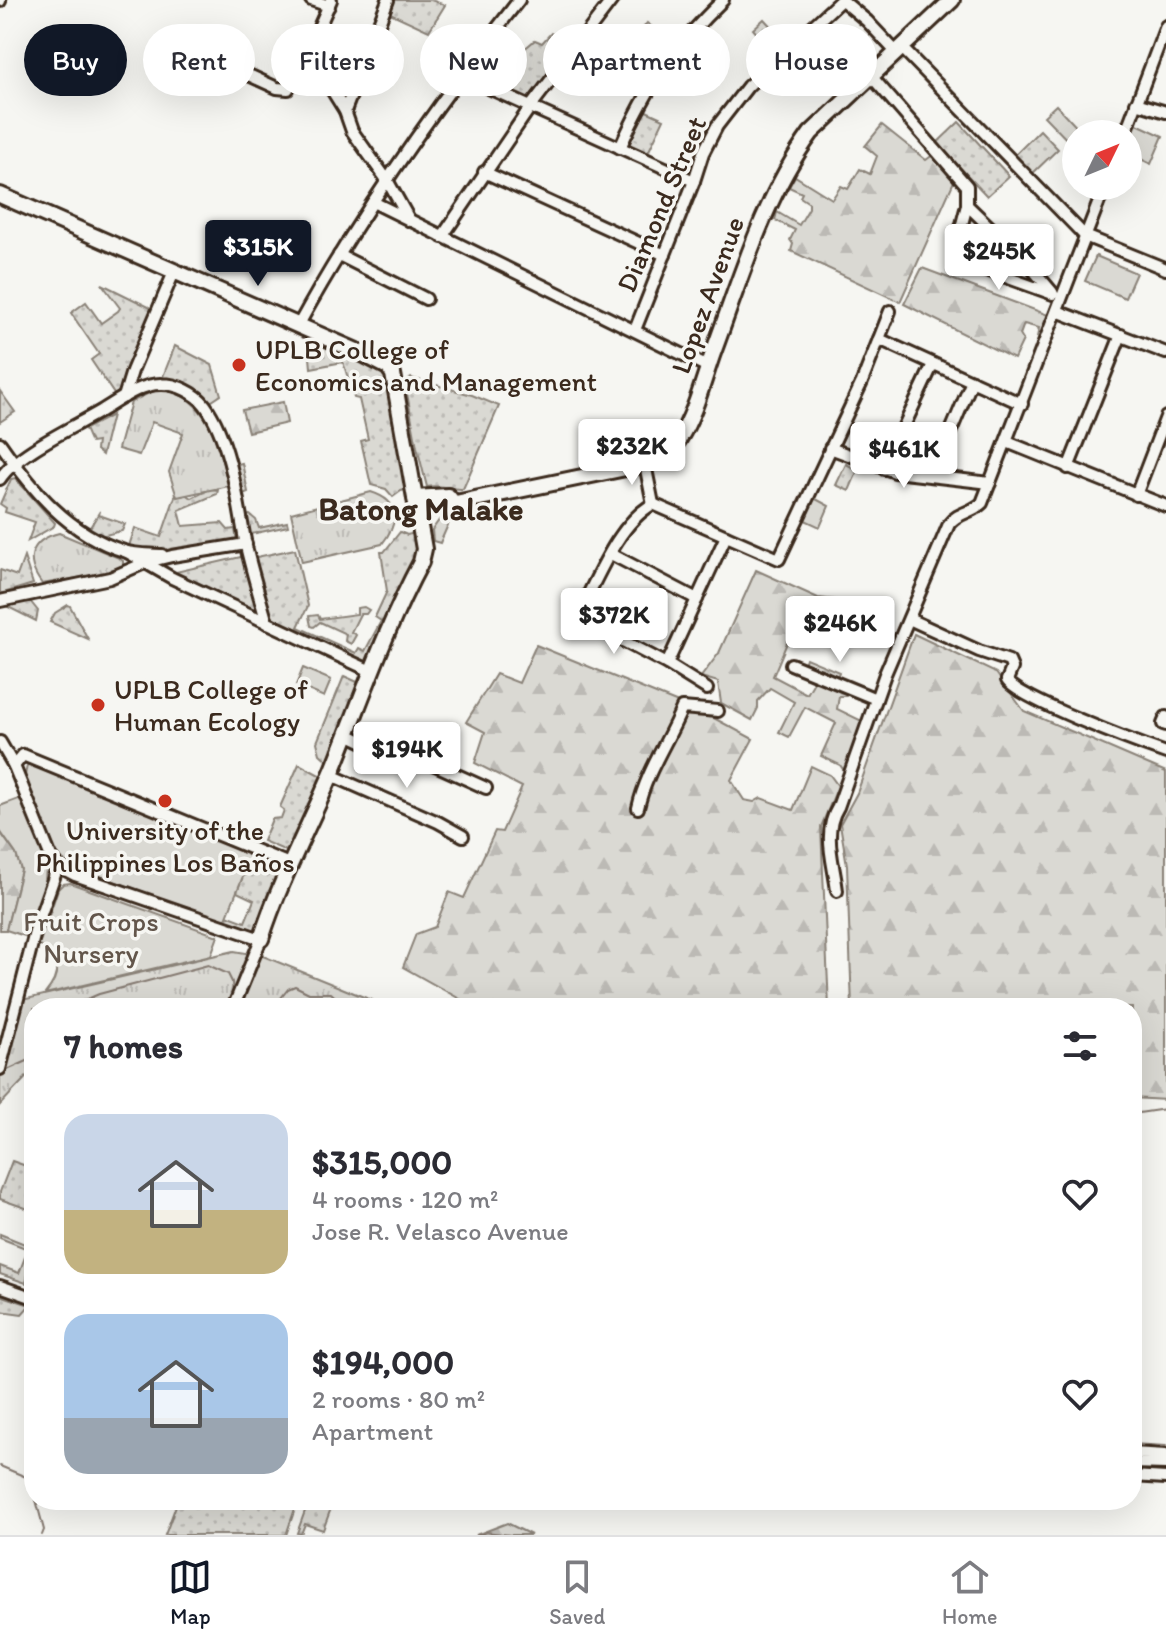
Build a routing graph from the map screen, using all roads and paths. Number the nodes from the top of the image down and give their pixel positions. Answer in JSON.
{"nodes":[{"id":1,"x":311,"y":0,"type":"edge"},
{"id":2,"x":388,"y":0,"type":"edge"},
{"id":3,"x":519,"y":0,"type":"edge"},
{"id":4,"x":612,"y":0,"type":"edge"},
{"id":5,"x":723,"y":0,"type":"edge"},
{"id":6,"x":841,"y":0,"type":"edge"},
{"id":7,"x":952,"y":0,"type":"edge"},
{"id":8,"x":330,"y":3,"type":"edge"},
{"id":9,"x":321,"y":24,"type":"edge"},
{"id":10,"x":500,"y":24,"type":"edge"},
{"id":11,"x":1166,"y":26,"type":"edge"},
{"id":12,"x":900,"y":51,"type":"junction"},
{"id":13,"x":877,"y":72,"type":"edge"},
{"id":14,"x":877,"y":83,"type":"edge"},
{"id":15,"x":336,"y":96,"type":"edge"},
{"id":16,"x":445,"y":96,"type":"edge"},
{"id":17,"x":508,"y":96,"type":"edge"},
{"id":18,"x":851,"y":96,"type":"edge"},
{"id":19,"x":1136,"y":103,"type":"junction"},
{"id":20,"x":531,"y":106,"type":"junction"},
{"id":21,"x":345,"y":111,"type":"junction"},
{"id":22,"x":1166,"y":112,"type":"edge"},
{"id":23,"x":1130,"y":120,"type":"edge"},
{"id":24,"x":620,"y":148,"type":"junction"},
{"id":25,"x":484,"y":172,"type":"junction"},
{"id":26,"x":387,"y":180,"type":"junction"},
{"id":27,"x":694,"y":181,"type":"junction"},
{"id":28,"x":0,"y":195,"type":"edge"},
{"id":29,"x":1099,"y":200,"type":"edge"},
{"id":30,"x":373,"y":202,"type":"junction"},
{"id":31,"x":967,"y":205,"type":"junction"},
{"id":32,"x":411,"y":221,"type":"junction"},
{"id":33,"x":1085,"y":236,"type":"junction"},
{"id":34,"x":442,"y":237,"type":"junction"},
{"id":35,"x":339,"y":255,"type":"junction"},
{"id":36,"x":665,"y":255,"type":"junction"},
{"id":37,"x":1166,"y":269,"type":"edge"},
{"id":38,"x":174,"y":272,"type":"junction"},
{"id":39,"x":1057,"y":296,"type":"junction"},
{"id":40,"x":426,"y":299,"type":"dead end"},
{"id":41,"x":890,"y":311,"type":"dead end"},
{"id":42,"x":1057,"y":311,"type":"junction"},
{"id":43,"x":298,"y":326,"type":"junction"},
{"id":44,"x":635,"y":330,"type":"junction"},
{"id":45,"x":1121,"y":335,"type":"junction"},
{"id":46,"x":879,"y":339,"type":"junction"},
{"id":47,"x":1166,"y":353,"type":"edge"},
{"id":48,"x":933,"y":364,"type":"junction"},
{"id":49,"x":708,"y":367,"type":"junction"},
{"id":50,"x":972,"y":381,"type":"junction"},
{"id":51,"x":124,"y":397,"type":"junction"},
{"id":52,"x":1022,"y":404,"type":"junction"},
{"id":53,"x":1166,"y":417,"type":"edge"},
{"id":54,"x":1007,"y":442,"type":"junction"},
{"id":55,"x":0,"y":443,"type":"edge"},
{"id":56,"x":830,"y":448,"type":"junction"},
{"id":57,"x":14,"y":463,"type":"junction"},
{"id":58,"x":645,"y":464,"type":"junction"},
{"id":59,"x":1068,"y":468,"type":"junction"},
{"id":60,"x":884,"y":469,"type":"junction"},
{"id":61,"x":932,"y":476,"type":"junction"},
{"id":62,"x":0,"y":479,"type":"edge"},
{"id":63,"x":990,"y":483,"type":"junction"},
{"id":64,"x":1136,"y":495,"type":"junction"},
{"id":65,"x":653,"y":504,"type":"junction"},
{"id":66,"x":416,"y":505,"type":"junction"},
{"id":67,"x":1166,"y":506,"type":"edge"},
{"id":68,"x":726,"y":536,"type":"junction"},
{"id":69,"x":246,"y":544,"type":"junction"},
{"id":70,"x":127,"y":552,"type":"junction"},
{"id":71,"x":611,"y":554,"type":"junction"},
{"id":72,"x":172,"y":556,"type":"junction"},
{"id":73,"x":147,"y":562,"type":"junction"},
{"id":74,"x":697,"y":599,"type":"junction"},
{"id":75,"x":0,"y":601,"type":"edge"},
{"id":76,"x":909,"y":619,"type":"junction"},
{"id":77,"x":267,"y":623,"type":"junction"},
{"id":78,"x":667,"y":664,"type":"junction"},
{"id":79,"x":791,"y":664,"type":"dead end"},
{"id":80,"x":371,"y":671,"type":"junction"},
{"id":81,"x":707,"y":689,"type":"dead end"},
{"id":82,"x":876,"y":699,"type":"junction"},
{"id":83,"x":718,"y":711,"type":"dead end"},
{"id":84,"x":1166,"y":717,"type":"edge"},
{"id":85,"x":1166,"y":725,"type":"edge"},
{"id":86,"x":347,"y":734,"type":"junction"},
{"id":87,"x":0,"y":742,"type":"edge"},
{"id":88,"x":1166,"y":753,"type":"edge"},
{"id":89,"x":14,"y":766,"type":"junction"},
{"id":90,"x":331,"y":775,"type":"junction"},
{"id":91,"x":486,"y":788,"type":"dead end"},
{"id":92,"x":638,"y":808,"type":"dead end"},
{"id":93,"x":463,"y":836,"type":"dead end"},
{"id":94,"x":289,"y":864,"type":"junction"},
{"id":95,"x":58,"y":866,"type":"junction"},
{"id":96,"x":837,"y":891,"type":"dead end"},
{"id":97,"x":261,"y":939,"type":"junction"},
{"id":98,"x":238,"y":998,"type":"edge"},
{"id":99,"x":0,"y":1069,"type":"edge"},
{"id":100,"x":0,"y":1286,"type":"edge"},
{"id":101,"x":24,"y":1294,"type":"edge"},
{"id":102,"x":1142,"y":1454,"type":"edge"},
{"id":103,"x":1166,"y":1455,"type":"edge"},
{"id":104,"x":1142,"y":1463,"type":"edge"},
{"id":105,"x":1166,"y":1464,"type":"edge"},
{"id":106,"x":1142,"y":1477,"type":"edge"},
{"id":107,"x":1166,"y":1478,"type":"edge"}],
"edges":[{"from":1,"to":8,"type":"street"},
{"from":2,"to":21,"type":"street"},
{"from":3,"to":10,"type":"street"},
{"from":4,"to":20,"type":"street"},
{"from":5,"to":24,"type":"street"},
{"from":6,"to":12,"type":"street"},
{"from":6,"to":27,"type":"street","name":"Diamond Street"},
{"from":7,"to":12,"type":"main road","name":"Lopez Avenue"},
{"from":8,"to":9,"type":"street"},
{"from":11,"to":19,"type":"street"},
{"from":12,"to":13,"type":"main road","name":"Lopez Avenue"},
{"from":12,"to":33,"type":"street"},
{"from":14,"to":31,"type":"street"},
{"from":15,"to":21,"type":"street"},
{"from":16,"to":26,"type":"street"},
{"from":17,"to":20,"type":"street"},
{"from":18,"to":49,"type":"main road","name":"Lopez Avenue"},
{"from":19,"to":22,"type":"street"},
{"from":19,"to":23,"type":"street"},
{"from":20,"to":24,"type":"street"},
{"from":20,"to":25,"type":"street"},
{"from":21,"to":26,"type":"street"},
{"from":24,"to":27,"type":"street"},
{"from":25,"to":34,"type":"street"},
{"from":25,"to":36,"type":"street"},
{"from":26,"to":30,"type":"street"},
{"from":26,"to":32,"type":"street"},
{"from":27,"to":36,"type":"street","name":"Diamond Street"},
{"from":28,"to":38,"type":"main road"},
{"from":29,"to":33,"type":"street"},
{"from":30,"to":32,"type":"street"},
{"from":30,"to":35,"type":"street"},
{"from":31,"to":39,"type":"street"},
{"from":31,"to":39,"type":"street"},
{"from":32,"to":34,"type":"street"},
{"from":33,"to":37,"type":"street"},
{"from":33,"to":39,"type":"street"},
{"from":34,"to":44,"type":"street"},
{"from":35,"to":40,"type":"street"},
{"from":35,"to":43,"type":"street"},
{"from":36,"to":44,"type":"street","name":"Diamond Street"},
{"from":38,"to":43,"type":"main road"},
{"from":38,"to":51,"type":"street"},
{"from":39,"to":42,"type":"street"},
{"from":41,"to":46,"type":"street"},
{"from":42,"to":45,"type":"street"},
{"from":42,"to":52,"type":"street"},
{"from":43,"to":66,"type":"main road"},
{"from":44,"to":49,"type":"street"},
{"from":45,"to":47,"type":"street"},
{"from":45,"to":59,"type":"street"},
{"from":46,"to":48,"type":"street"},
{"from":46,"to":56,"type":"street"},
{"from":48,"to":50,"type":"street"},
{"from":48,"to":60,"type":"street"},
{"from":49,"to":58,"type":"main road","name":"Lopez Avenue"},
{"from":50,"to":52,"type":"street"},
{"from":50,"to":61,"type":"street"},
{"from":51,"to":57,"type":"street"},
{"from":51,"to":69,"type":"street"},
{"from":52,"to":54,"type":"street"},
{"from":53,"to":64,"type":"street"},
{"from":54,"to":59,"type":"street"},
{"from":54,"to":63,"type":"street"},
{"from":55,"to":57,"type":"street"},
{"from":56,"to":60,"type":"street"},
{"from":56,"to":68,"type":"street"},
{"from":57,"to":62,"type":"street"},
{"from":57,"to":70,"type":"street"},
{"from":58,"to":65,"type":"street"},
{"from":58,"to":66,"type":"main road","name":"Lopez Avenue"},
{"from":59,"to":64,"type":"street"},
{"from":60,"to":61,"type":"street"},
{"from":61,"to":63,"type":"street"},
{"from":63,"to":76,"type":"street"},
{"from":64,"to":67,"type":"street"},
{"from":65,"to":68,"type":"street"},
{"from":65,"to":71,"type":"street"},
{"from":66,"to":80,"type":"main road"},
{"from":68,"to":74,"type":"street"},
{"from":69,"to":72,"type":"street"},
{"from":69,"to":77,"type":"street"},
{"from":70,"to":72,"type":"street"},
{"from":70,"to":73,"type":"street"},
{"from":71,"to":74,"type":"street"},
{"from":71,"to":78,"type":"street"},
{"from":72,"to":73,"type":"street"},
{"from":73,"to":75,"type":"street"},
{"from":73,"to":77,"type":"street"},
{"from":74,"to":78,"type":"street"},
{"from":76,"to":82,"type":"street"},
{"from":76,"to":88,"type":"street"},
{"from":77,"to":80,"type":"street"},
{"from":78,"to":81,"type":"street"},
{"from":79,"to":82,"type":"street"},
{"from":80,"to":86,"type":"main road"},
{"from":82,"to":96,"type":"street"},
{"from":83,"to":92,"type":"street"},
{"from":84,"to":85,"type":"street"},
{"from":86,"to":90,"type":"main road"},
{"from":86,"to":91,"type":"street"},
{"from":87,"to":89,"type":"street"},
{"from":89,"to":94,"type":"street"},
{"from":89,"to":95,"type":"street"},
{"from":90,"to":93,"type":"street"},
{"from":90,"to":94,"type":"main road"},
{"from":94,"to":97,"type":"main road"},
{"from":95,"to":97,"type":"street"},
{"from":95,"to":99,"type":"street"},
{"from":97,"to":98,"type":"street"},
{"from":100,"to":101,"type":"street"},
{"from":102,"to":103,"type":"street"},
{"from":104,"to":105,"type":"street"},
{"from":106,"to":107,"type":"street"}]}
